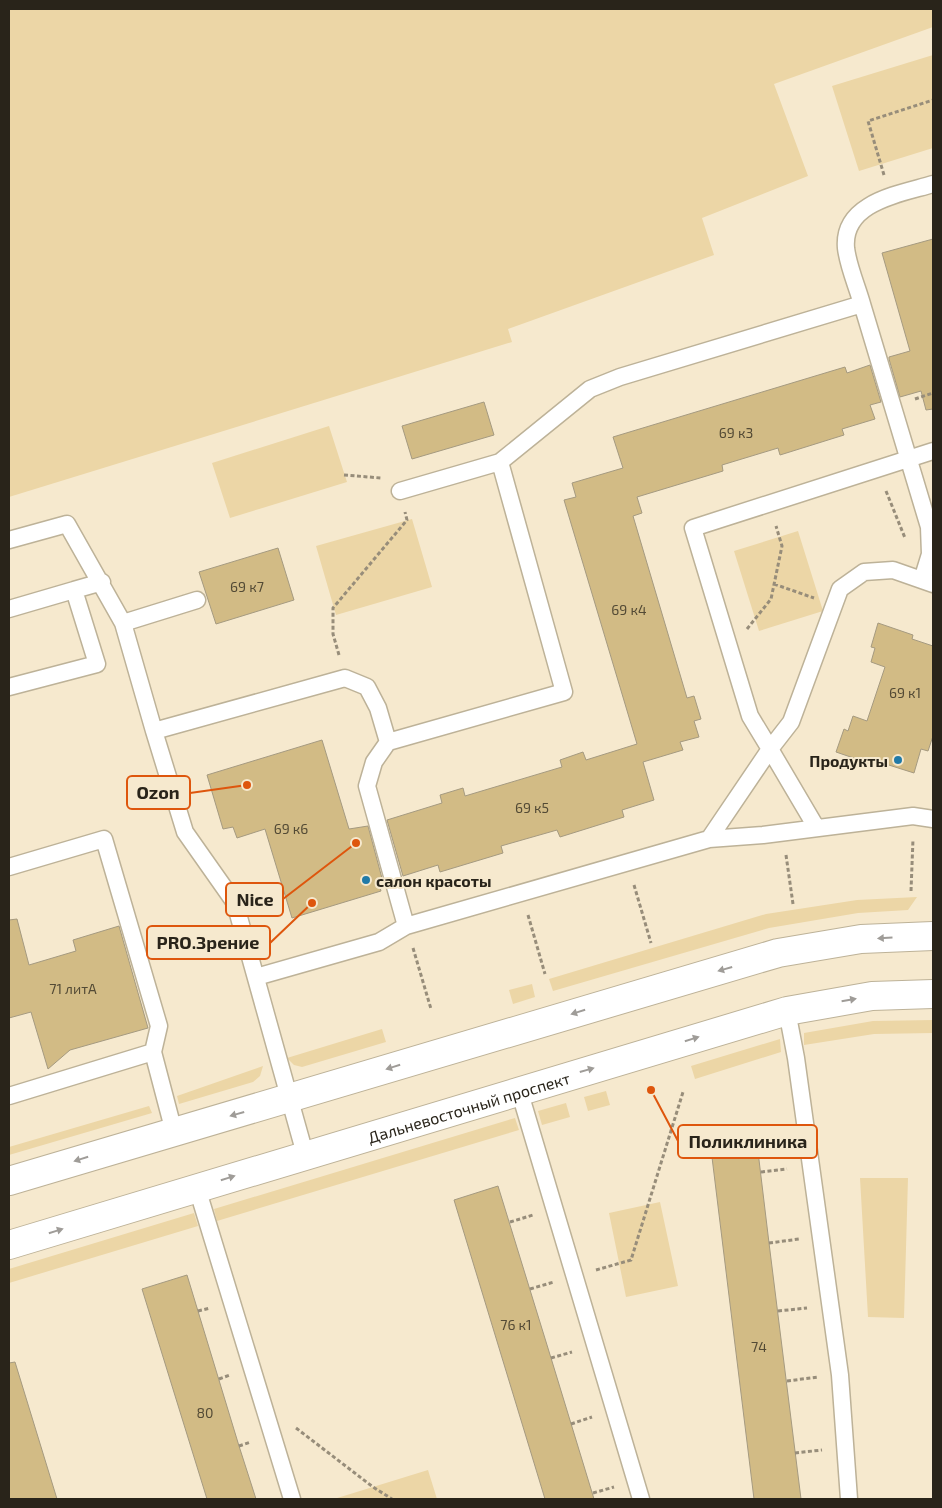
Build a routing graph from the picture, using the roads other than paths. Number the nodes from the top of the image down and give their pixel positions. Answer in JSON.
{"nodes":[{"id":1,"x":933,"y":184,"type":"edge"},
{"id":2,"x":862,"y":304,"type":"junction"},
{"id":3,"x":933,"y":451,"type":"edge"},
{"id":4,"x":908,"y":460,"type":"junction"},
{"id":5,"x":500,"y":462,"type":"junction"},
{"id":6,"x":400,"y":491,"type":"road end"},
{"id":7,"x":9,"y":540,"type":"edge"},
{"id":8,"x":102,"y":582,"type":"junction"},
{"id":9,"x":928,"y":582,"type":"edge"},
{"id":10,"x":74,"y":590,"type":"junction"},
{"id":11,"x":197,"y":600,"type":"dead end"},
{"id":12,"x":9,"y":609,"type":"edge"},
{"id":13,"x":123,"y":623,"type":"junction"},
{"id":14,"x":9,"y":687,"type":"edge"},
{"id":15,"x":154,"y":731,"type":"junction"},
{"id":16,"x":388,"y":742,"type":"junction"},
{"id":17,"x":770,"y":749,"type":"junction"},
{"id":18,"x":933,"y":819,"type":"edge"},
{"id":19,"x":816,"y":827,"type":"junction"},
{"id":20,"x":709,"y":839,"type":"junction"},
{"id":21,"x":9,"y":867,"type":"edge"},
{"id":22,"x":406,"y":926,"type":"junction"},
{"id":23,"x":933,"y":936,"type":"edge"},
{"id":24,"x":256,"y":977,"type":"junction"},
{"id":25,"x":933,"y":994,"type":"edge"},
{"id":26,"x":787,"y":1010,"type":"junction"},
{"id":27,"x":153,"y":1052,"type":"junction"},
{"id":28,"x":519,"y":1090,"type":"junction"},
{"id":29,"x":9,"y":1096,"type":"edge"},
{"id":30,"x":290,"y":1098,"type":"junction"},
{"id":31,"x":174,"y":1132,"type":"junction"},
{"id":32,"x":305,"y":1154,"type":"junction"},
{"id":33,"x":9,"y":1181,"type":"edge"},
{"id":34,"x":197,"y":1188,"type":"junction"},
{"id":35,"x":9,"y":1245,"type":"edge"},
{"id":36,"x":292,"y":1499,"type":"edge"},
{"id":37,"x":641,"y":1499,"type":"edge"},
{"id":38,"x":850,"y":1499,"type":"edge"}],
"edges":[{"from":1,"to":2,"type":"lane"},
{"from":2,"to":4,"type":"lane"},
{"from":2,"to":5,"type":"lane"},
{"from":3,"to":4,"type":"lane"},
{"from":4,"to":9,"type":"lane"},
{"from":4,"to":17,"type":"lane"},
{"from":5,"to":6,"type":"lane"},
{"from":5,"to":16,"type":"lane"},
{"from":7,"to":8,"type":"lane"},
{"from":8,"to":10,"type":"lane"},
{"from":8,"to":13,"type":"lane"},
{"from":9,"to":17,"type":"lane"},
{"from":10,"to":12,"type":"lane"},
{"from":10,"to":14,"type":"lane"},
{"from":11,"to":13,"type":"lane"},
{"from":13,"to":15,"type":"lane"},
{"from":15,"to":16,"type":"lane"},
{"from":15,"to":24,"type":"lane"},
{"from":16,"to":22,"type":"lane"},
{"from":17,"to":19,"type":"lane"},
{"from":17,"to":20,"type":"lane"},
{"from":18,"to":19,"type":"lane"},
{"from":19,"to":20,"type":"lane"},
{"from":20,"to":22,"type":"lane"},
{"from":21,"to":27,"type":"lane"},
{"from":22,"to":24,"type":"lane"},
{"from":23,"to":30,"type":"street","one_way":true},
{"from":24,"to":30,"type":"lane"},
{"from":26,"to":25,"type":"street","name":"Дальневосточный проспект","one_way":true},
{"from":28,"to":26,"type":"street","name":"Дальневосточный проспект","one_way":true},
{"from":26,"to":38,"type":"lane"},
{"from":27,"to":29,"type":"lane"},
{"from":27,"to":31,"type":"lane"},
{"from":28,"to":32,"type":"street","name":"Дальневосточный проспект"},
{"from":28,"to":37,"type":"lane"},
{"from":30,"to":31,"type":"street","one_way":true},
{"from":30,"to":32,"type":"lane"},
{"from":31,"to":33,"type":"street","one_way":true},
{"from":34,"to":32,"type":"street","name":"Дальневосточный проспект","one_way":true},
{"from":35,"to":34,"type":"street","name":"Дальневосточный проспект","one_way":true},
{"from":34,"to":36,"type":"lane"}]}
